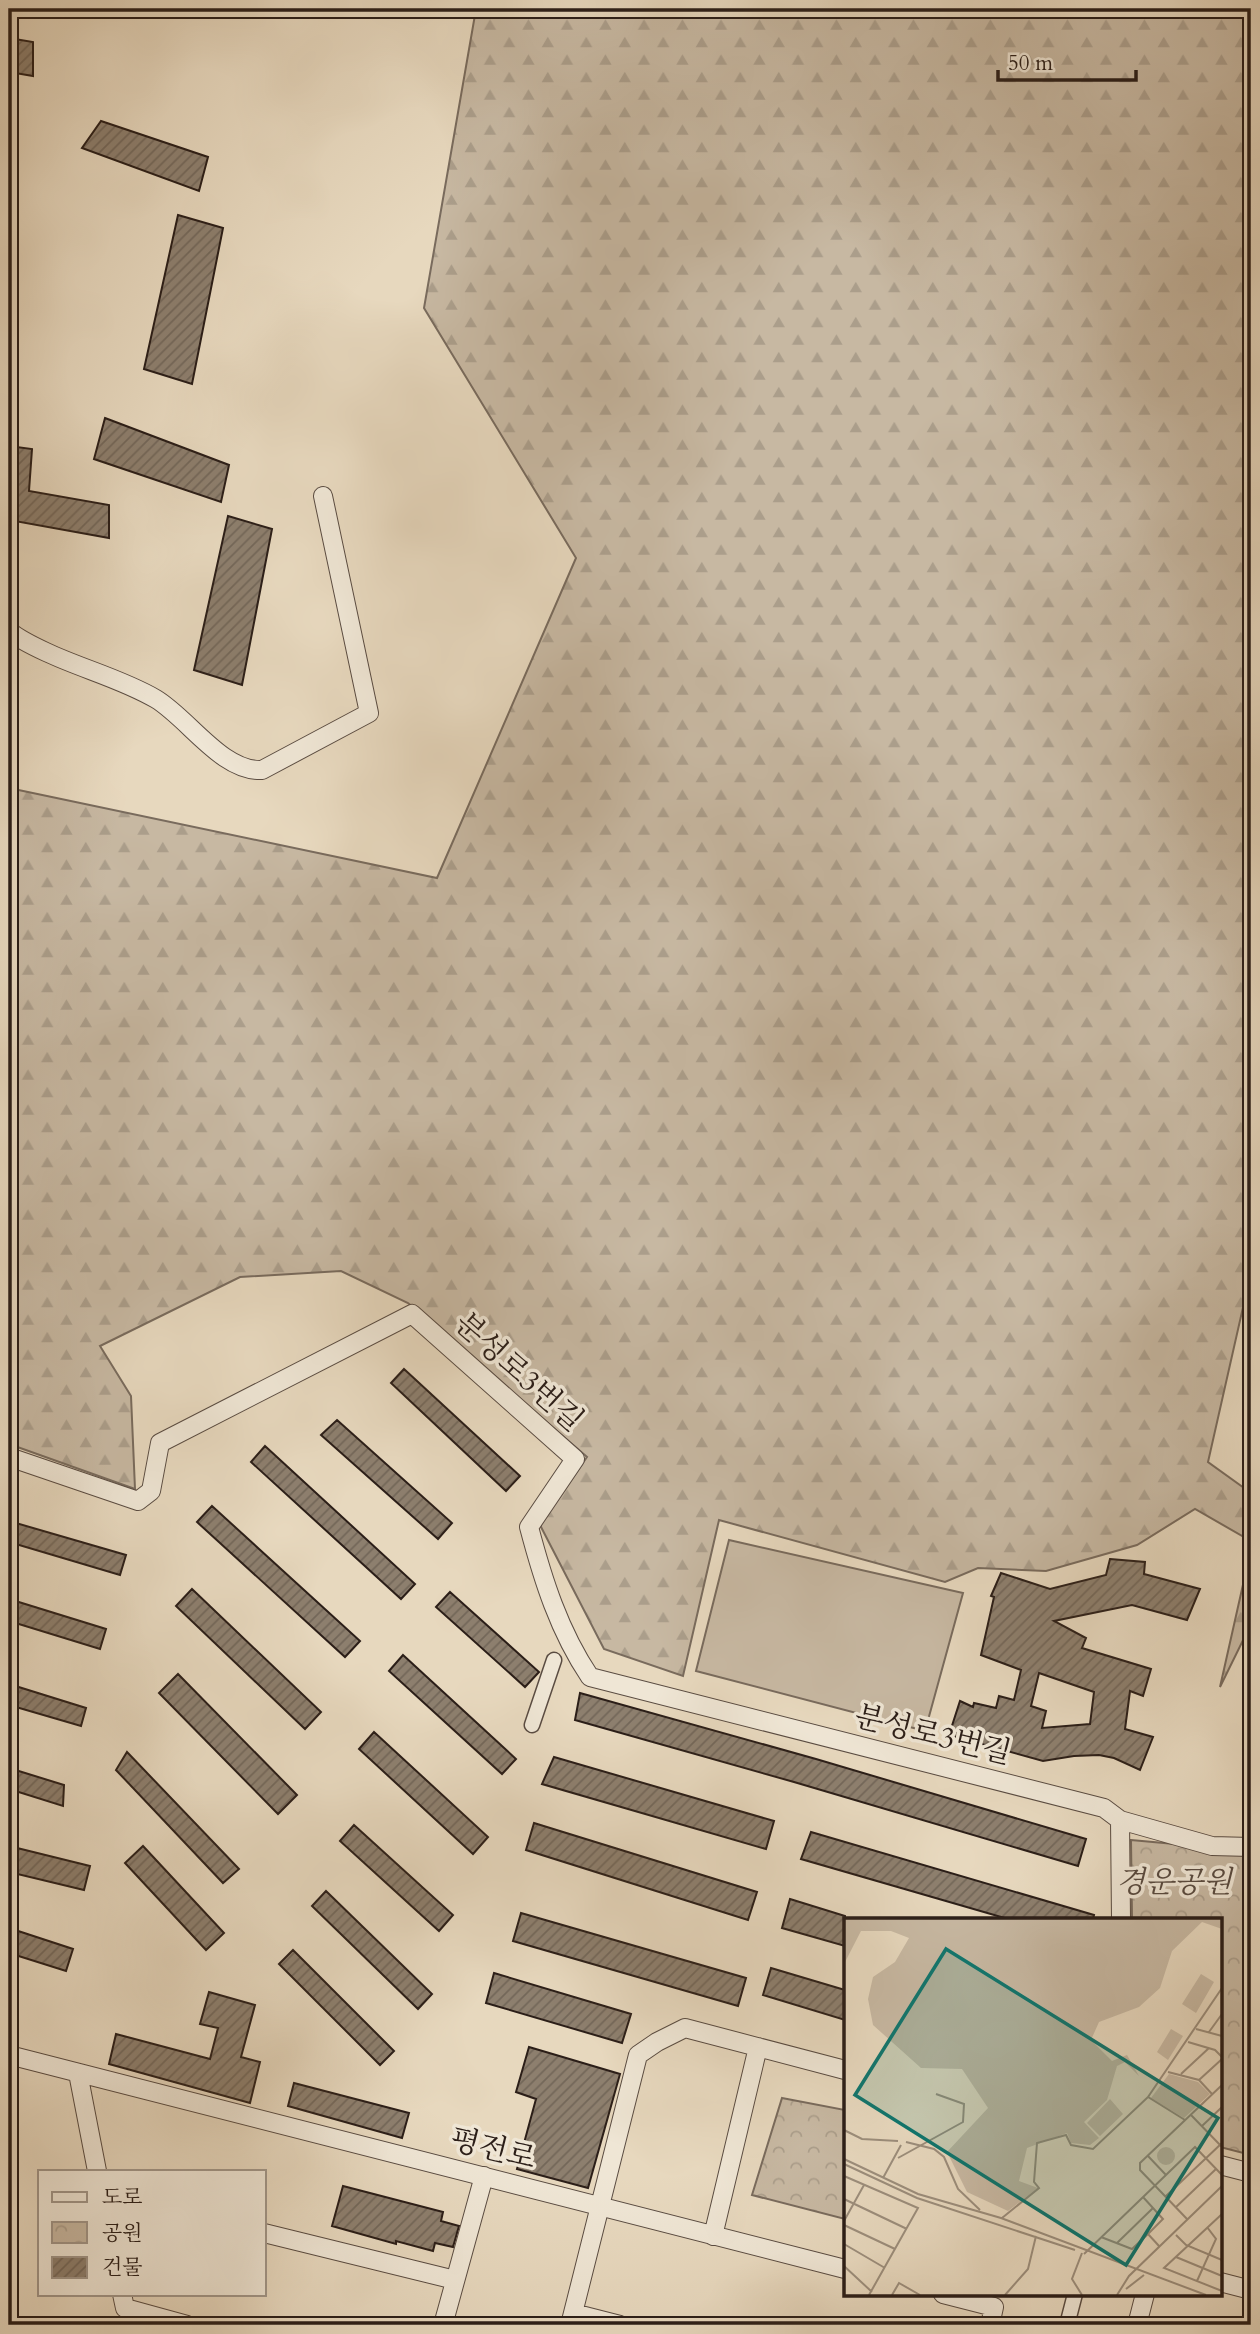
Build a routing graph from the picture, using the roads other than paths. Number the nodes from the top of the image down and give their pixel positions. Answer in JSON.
{"nodes":[{"id":1,"x":323,"y":496,"type":"dead end"},
{"id":2,"x":9,"y":631,"type":"edge"},
{"id":3,"x":9,"y":1457,"type":"edge"},
{"id":4,"x":554,"y":1661,"type":"dead end"},
{"id":5,"x":532,"y":1725,"type":"dead end"},
{"id":6,"x":1120,"y":1820,"type":"junction"},
{"id":7,"x":1251,"y":1847,"type":"edge"},
{"id":8,"x":1121,"y":1918,"type":"edge"},
{"id":9,"x":758,"y":2047,"type":"junction"},
{"id":10,"x":9,"y":2055,"type":"edge"},
{"id":11,"x":844,"y":2070,"type":"edge"},
{"id":12,"x":78,"y":2073,"type":"junction"},
{"id":13,"x":1222,"y":2166,"type":"edge"},
{"id":14,"x":97,"y":2170,"type":"edge"},
{"id":15,"x":1251,"y":2173,"type":"edge"},
{"id":16,"x":484,"y":2176,"type":"junction"},
{"id":17,"x":600,"y":2206,"type":"junction"},
{"id":18,"x":266,"y":2234,"type":"edge"},
{"id":19,"x":713,"y":2236,"type":"junction"},
{"id":20,"x":844,"y":2269,"type":"edge"},
{"id":21,"x":455,"y":2280,"type":"junction"},
{"id":22,"x":1222,"y":2282,"type":"edge"},
{"id":23,"x":1251,"y":2290,"type":"edge"},
{"id":24,"x":122,"y":2296,"type":"edge"},
{"id":25,"x":952,"y":2296,"type":"edge"},
{"id":26,"x":1074,"y":2296,"type":"edge"},
{"id":27,"x":1144,"y":2296,"type":"edge"},
{"id":28,"x":571,"y":2319,"type":"edge"},
{"id":29,"x":187,"y":2325,"type":"edge"},
{"id":30,"x":443,"y":2325,"type":"edge"},
{"id":31,"x":620,"y":2325,"type":"edge"},
{"id":32,"x":990,"y":2325,"type":"edge"},
{"id":33,"x":1067,"y":2325,"type":"edge"},
{"id":34,"x":1137,"y":2325,"type":"edge"}],
"edges":[{"from":1,"to":2,"type":"street"},
{"from":3,"to":6,"type":"street","name":"분성로3번길"},
{"from":4,"to":5,"type":"street"},
{"from":6,"to":7,"type":"street","name":"분성로3번길"},
{"from":6,"to":8,"type":"street"},
{"from":9,"to":11,"type":"street"},
{"from":9,"to":17,"type":"street"},
{"from":9,"to":19,"type":"street"},
{"from":10,"to":12,"type":"street","name":"평전로"},
{"from":12,"to":14,"type":"street"},
{"from":12,"to":16,"type":"street","name":"평전로"},
{"from":13,"to":15,"type":"street"},
{"from":16,"to":17,"type":"street","name":"평전로"},
{"from":16,"to":21,"type":"street"},
{"from":17,"to":19,"type":"street","name":"평전로"},
{"from":17,"to":28,"type":"street"},
{"from":18,"to":21,"type":"street"},
{"from":19,"to":20,"type":"street","name":"평전로"},
{"from":21,"to":30,"type":"street"},
{"from":22,"to":23,"type":"street"},
{"from":24,"to":29,"type":"street"},
{"from":25,"to":32,"type":"street"},
{"from":26,"to":33,"type":"street"},
{"from":27,"to":34,"type":"street"},
{"from":28,"to":31,"type":"street"}]}
